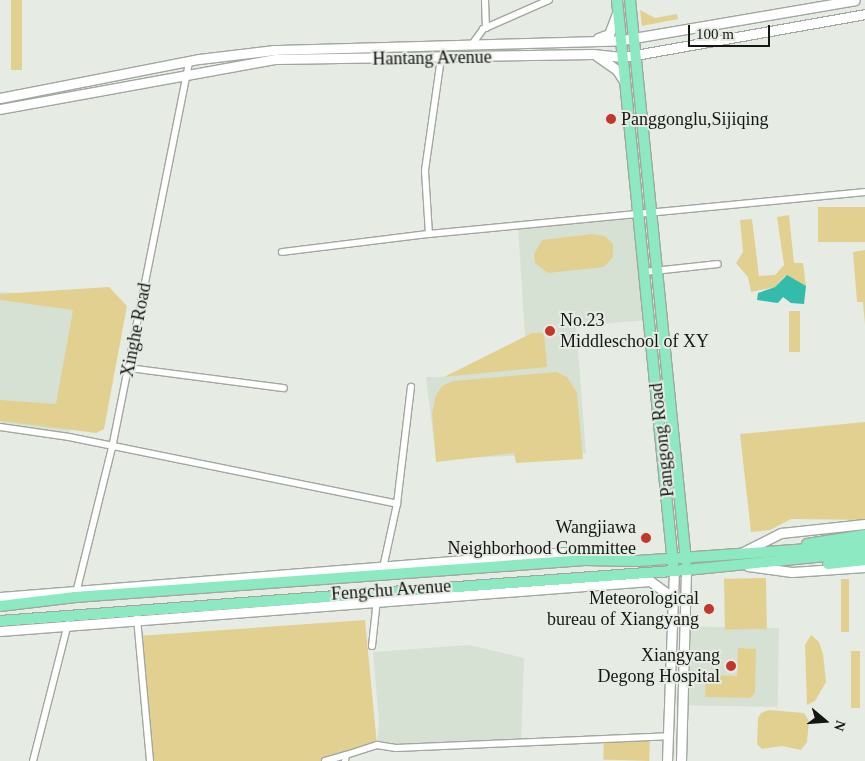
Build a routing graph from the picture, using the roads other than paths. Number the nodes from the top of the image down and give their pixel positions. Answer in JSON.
{"nodes":[{"id":1,"x":485,"y":0,"type":"edge"},
{"id":2,"x":549,"y":0,"type":"edge"},
{"id":3,"x":630,"y":0,"type":"edge"},
{"id":4,"x":854,"y":0,"type":"edge"},
{"id":5,"x":618,"y":4,"type":"edge"},
{"id":6,"x":865,"y":14,"type":"edge"},
{"id":7,"x":633,"y":17,"type":"junction"},
{"id":8,"x":486,"y":28,"type":"junction"},
{"id":9,"x":649,"y":35,"type":"junction"},
{"id":10,"x":636,"y":38,"type":"junction"},
{"id":11,"x":591,"y":40,"type":"junction"},
{"id":12,"x":622,"y":40,"type":"junction"},
{"id":13,"x":473,"y":43,"type":"junction"},
{"id":14,"x":650,"y":52,"type":"junction"},
{"id":15,"x":593,"y":54,"type":"junction"},
{"id":16,"x":636,"y":55,"type":"junction"},
{"id":17,"x":624,"y":57,"type":"junction"},
{"id":18,"x":441,"y":58,"type":"junction"},
{"id":19,"x":189,"y":61,"type":"junction"},
{"id":20,"x":638,"y":71,"type":"junction"},
{"id":21,"x":187,"y":73,"type":"junction"},
{"id":22,"x":627,"y":86,"type":"junction"},
{"id":23,"x":0,"y":98,"type":"edge"},
{"id":24,"x":0,"y":109,"type":"edge"},
{"id":25,"x":865,"y":192,"type":"edge"},
{"id":26,"x":653,"y":212,"type":"junction"},
{"id":27,"x":640,"y":214,"type":"junction"},
{"id":28,"x":429,"y":234,"type":"junction"},
{"id":29,"x":282,"y":252,"type":"dead end"},
{"id":30,"x":718,"y":264,"type":"dead end"},
{"id":31,"x":658,"y":271,"type":"junction"},
{"id":32,"x":646,"y":272,"type":"junction"},
{"id":33,"x":128,"y":368,"type":"junction"},
{"id":34,"x":411,"y":387,"type":"dead end"},
{"id":35,"x":284,"y":388,"type":"dead end"},
{"id":36,"x":0,"y":428,"type":"edge"},
{"id":37,"x":112,"y":448,"type":"junction"},
{"id":38,"x":397,"y":504,"type":"junction"},
{"id":39,"x":865,"y":524,"type":"edge"},
{"id":40,"x":865,"y":535,"type":"edge"},
{"id":41,"x":864,"y":551,"type":"edge"},
{"id":42,"x":741,"y":553,"type":"junction"},
{"id":43,"x":685,"y":556,"type":"junction"},
{"id":44,"x":782,"y":556,"type":"junction"},
{"id":45,"x":504,"y":557,"type":"junction"},
{"id":46,"x":674,"y":558,"type":"junction"},
{"id":47,"x":638,"y":561,"type":"junction"},
{"id":48,"x":741,"y":565,"type":"junction"},
{"id":49,"x":362,"y":567,"type":"junction"},
{"id":50,"x":865,"y":567,"type":"edge"},
{"id":51,"x":467,"y":568,"type":"junction"},
{"id":52,"x":383,"y":570,"type":"junction"},
{"id":53,"x":674,"y":570,"type":"junction"},
{"id":54,"x":686,"y":570,"type":"junction"},
{"id":55,"x":327,"y":579,"type":"junction"},
{"id":56,"x":497,"y":582,"type":"junction"},
{"id":57,"x":76,"y":593,"type":"junction"},
{"id":58,"x":462,"y":594,"type":"junction"},
{"id":59,"x":378,"y":595,"type":"junction"},
{"id":60,"x":297,"y":596,"type":"junction"},
{"id":61,"x":0,"y":597,"type":"edge"},
{"id":62,"x":340,"y":603,"type":"junction"},
{"id":63,"x":0,"y":606,"type":"edge"},
{"id":64,"x":672,"y":607,"type":"junction"},
{"id":65,"x":69,"y":618,"type":"junction"},
{"id":66,"x":137,"y":618,"type":"junction"},
{"id":67,"x":0,"y":621,"type":"edge"},
{"id":68,"x":0,"y":631,"type":"edge"},
{"id":69,"x":372,"y":646,"type":"dead end"},
{"id":70,"x":668,"y":736,"type":"junction"},
{"id":71,"x":346,"y":758,"type":"edge"},
{"id":72,"x":33,"y":761,"type":"edge"},
{"id":73,"x":150,"y":761,"type":"edge"},
{"id":74,"x":325,"y":761,"type":"edge"},
{"id":75,"x":667,"y":761,"type":"edge"},
{"id":76,"x":681,"y":761,"type":"edge"}],
"edges":[{"from":1,"to":8,"type":"street"},
{"from":2,"to":8,"type":"street"},
{"from":3,"to":7,"type":"main road","name":"Panggong Road"},
{"from":4,"to":9,"type":"main road","name":"Hantang Avenue"},
{"from":5,"to":11,"type":"main road"},
{"from":5,"to":12,"type":"main road","name":"Panggong Road"},
{"from":6,"to":14,"type":"main road","name":"Hantang Avenue"},
{"from":7,"to":9,"type":"main road"},
{"from":7,"to":10,"type":"main road","name":"Panggong Road"},
{"from":8,"to":13,"type":"street"},
{"from":9,"to":10,"type":"main road","name":"Hantang Avenue"},
{"from":10,"to":12,"type":"main road","name":"Hantang Avenue"},
{"from":10,"to":16,"type":"main road","name":"Panggong Road"},
{"from":11,"to":12,"type":"main road","name":"Hantang Avenue"},
{"from":11,"to":13,"type":"main road","name":"Hantang Avenue"},
{"from":12,"to":17,"type":"main road","name":"Panggong Road"},
{"from":13,"to":19,"type":"main road","name":"Hantang Avenue"},
{"from":14,"to":16,"type":"main road","name":"Hantang Avenue"},
{"from":14,"to":20,"type":"main road"},
{"from":15,"to":17,"type":"main road","name":"Hantang Avenue"},
{"from":15,"to":18,"type":"main road","name":"Hantang Avenue"},
{"from":15,"to":22,"type":"main road"},
{"from":16,"to":17,"type":"main road","name":"Hantang Avenue"},
{"from":16,"to":20,"type":"main road","name":"Panggong Road"},
{"from":17,"to":22,"type":"main road","name":"Panggong Road"},
{"from":18,"to":21,"type":"main road","name":"Hantang Avenue"},
{"from":18,"to":28,"type":"street"},
{"from":19,"to":21,"type":"street","name":"Xinghe Road"},
{"from":19,"to":23,"type":"main road","name":"Hantang Avenue"},
{"from":20,"to":26,"type":"main road","name":"Panggong Road"},
{"from":21,"to":24,"type":"main road","name":"Hantang Avenue"},
{"from":21,"to":33,"type":"street","name":"Xinghe Road"},
{"from":22,"to":27,"type":"main road","name":"Panggong Road"},
{"from":25,"to":26,"type":"street"},
{"from":26,"to":27,"type":"street"},
{"from":26,"to":31,"type":"main road","name":"Panggong Road"},
{"from":27,"to":28,"type":"street"},
{"from":27,"to":32,"type":"main road","name":"Panggong Road"},
{"from":28,"to":29,"type":"street"},
{"from":30,"to":31,"type":"street"},
{"from":31,"to":32,"type":"street"},
{"from":31,"to":43,"type":"main road","name":"Panggong Road"},
{"from":32,"to":46,"type":"main road","name":"Panggong Road"},
{"from":33,"to":35,"type":"street"},
{"from":33,"to":37,"type":"street","name":"Xinghe Road"},
{"from":34,"to":38,"type":"street"},
{"from":36,"to":37,"type":"street"},
{"from":37,"to":38,"type":"street"},
{"from":37,"to":57,"type":"street","name":"Xinghe Road"},
{"from":38,"to":52,"type":"street"},
{"from":39,"to":42,"type":"main road"},
{"from":40,"to":44,"type":"main road","name":"Fengchu Avenue"},
{"from":41,"to":44,"type":"main road","name":"Fengchu Avenue"},
{"from":41,"to":44,"type":"main road","name":"Fengchu Avenue"},
{"from":42,"to":43,"type":"main road","name":"Fengchu Avenue"},
{"from":42,"to":44,"type":"main road","name":"Fengchu Avenue"},
{"from":43,"to":46,"type":"main road","name":"Fengchu Avenue"},
{"from":43,"to":54,"type":"main road","name":"Panggong Road"},
{"from":44,"to":48,"type":"main road","name":"Fengchu Avenue"},
{"from":45,"to":47,"type":"main road"},
{"from":45,"to":51,"type":"main road"},
{"from":45,"to":52,"type":"main road"},
{"from":46,"to":47,"type":"main road","name":"Fengchu Avenue"},
{"from":46,"to":53,"type":"main road","name":"Panggong Road"},
{"from":47,"to":51,"type":"main road","name":"Fengchu Avenue"},
{"from":48,"to":50,"type":"main road"},
{"from":48,"to":54,"type":"main road","name":"Fengchu Avenue"},
{"from":49,"to":52,"type":"main road"},
{"from":49,"to":55,"type":"main road"},
{"from":49,"to":57,"type":"main road"},
{"from":51,"to":52,"type":"main road","name":"Fengchu Avenue"},
{"from":52,"to":55,"type":"main road","name":"Fengchu Avenue"},
{"from":53,"to":54,"type":"main road","name":"Fengchu Avenue"},
{"from":53,"to":56,"type":"main road","name":"Fengchu Avenue"},
{"from":53,"to":64,"type":"main road","name":"Panggong Road"},
{"from":54,"to":76,"type":"main road","name":"Panggong Road"},
{"from":55,"to":57,"type":"main road","name":"Fengchu Avenue"},
{"from":56,"to":58,"type":"main road"},
{"from":56,"to":59,"type":"main road","name":"Fengchu Avenue"},
{"from":57,"to":61,"type":"main road"},
{"from":57,"to":63,"type":"main road","name":"Fengchu Avenue"},
{"from":58,"to":59,"type":"main road"},
{"from":58,"to":64,"type":"main road"},
{"from":59,"to":60,"type":"main road","name":"Fengchu Avenue"},
{"from":59,"to":62,"type":"main road"},
{"from":59,"to":69,"type":"street"},
{"from":60,"to":62,"type":"main road"},
{"from":60,"to":65,"type":"main road","name":"Fengchu Avenue"},
{"from":62,"to":66,"type":"main road"},
{"from":64,"to":70,"type":"main road","name":"Panggong Road"},
{"from":65,"to":66,"type":"main road"},
{"from":65,"to":67,"type":"main road","name":"Fengchu Avenue"},
{"from":65,"to":68,"type":"main road"},
{"from":65,"to":72,"type":"street"},
{"from":66,"to":73,"type":"street"},
{"from":70,"to":71,"type":"street"},
{"from":70,"to":75,"type":"main road","name":"Panggong Road"},
{"from":71,"to":74,"type":"street"}]}
